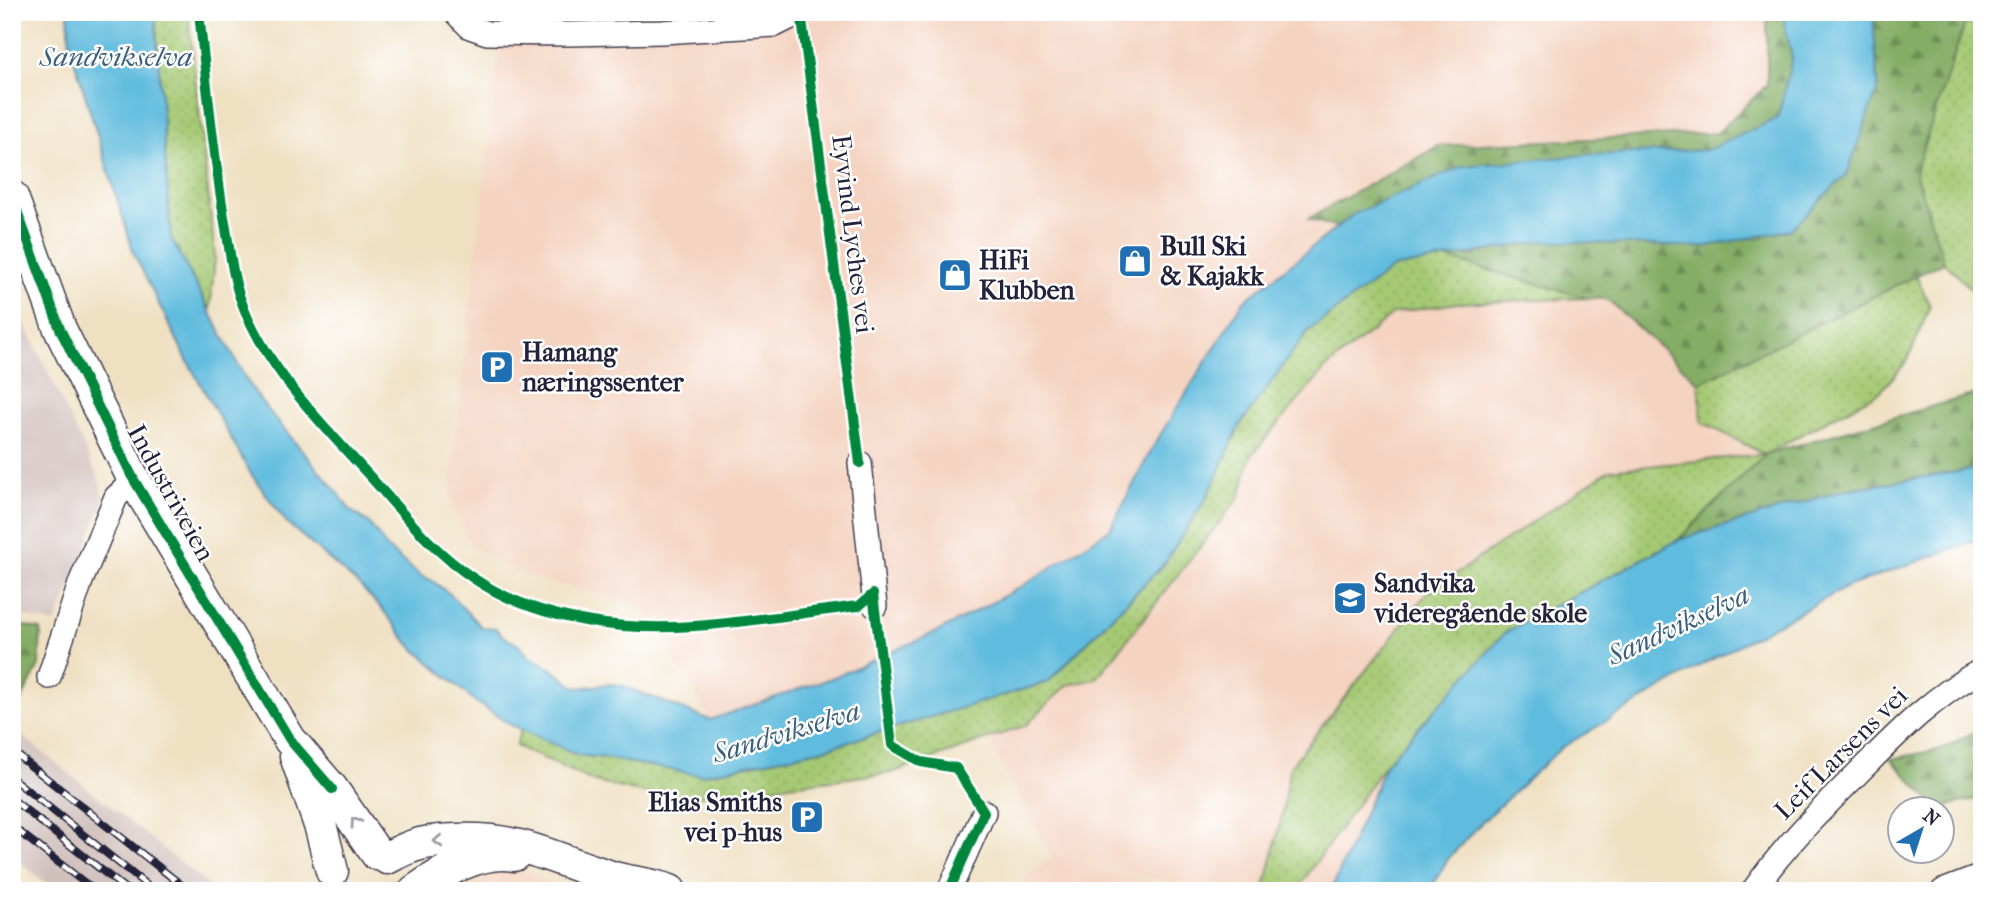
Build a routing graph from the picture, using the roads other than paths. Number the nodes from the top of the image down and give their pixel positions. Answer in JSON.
{"nodes":[{"id":1,"x":455,"y":12,"type":"edge"},
{"id":2,"x":797,"y":12,"type":"edge"},
{"id":3,"x":12,"y":197,"type":"edge"},
{"id":4,"x":860,"y":463,"type":"dead end"},
{"id":5,"x":134,"y":480,"type":"junction"},
{"id":6,"x":874,"y":600,"type":"dead end"},
{"id":7,"x":1982,"y":670,"type":"edge"},
{"id":8,"x":49,"y":677,"type":"dead end"},
{"id":9,"x":290,"y":740,"type":"junction"},
{"id":10,"x":984,"y":812,"type":"dead end"},
{"id":11,"x":382,"y":856,"type":"junction"},
{"id":12,"x":1982,"y":876,"type":"edge"},
{"id":13,"x":329,"y":881,"type":"edge"},
{"id":14,"x":407,"y":891,"type":"edge"},
{"id":15,"x":415,"y":891,"type":"edge"},
{"id":16,"x":603,"y":891,"type":"edge"},
{"id":17,"x":670,"y":891,"type":"edge"},
{"id":18,"x":949,"y":891,"type":"edge"},
{"id":19,"x":1753,"y":891,"type":"edge"},
{"id":20,"x":1943,"y":891,"type":"edge"}],
"edges":[{"from":1,"to":2,"type":"street"},
{"from":3,"to":5,"type":"main road","name":"Industriveien"},
{"from":4,"to":6,"type":"street"},
{"from":5,"to":8,"type":"street"},
{"from":5,"to":9,"type":"main road","name":"Industriveien"},
{"from":7,"to":19,"type":"street","name":"Leif Larsens vei"},
{"from":11,"to":9,"type":"main road","name":"Industriveien","one_way":true},
{"from":9,"to":13,"type":"main road","name":"Industriveien"},
{"from":10,"to":18,"type":"street"},
{"from":11,"to":13,"type":"main road"},
{"from":11,"to":14,"type":"main road","name":"Industriveien"},
{"from":17,"to":11,"type":"main road","one_way":true},
{"from":12,"to":20,"type":"street"},
{"from":15,"to":16,"type":"main road"}]}
